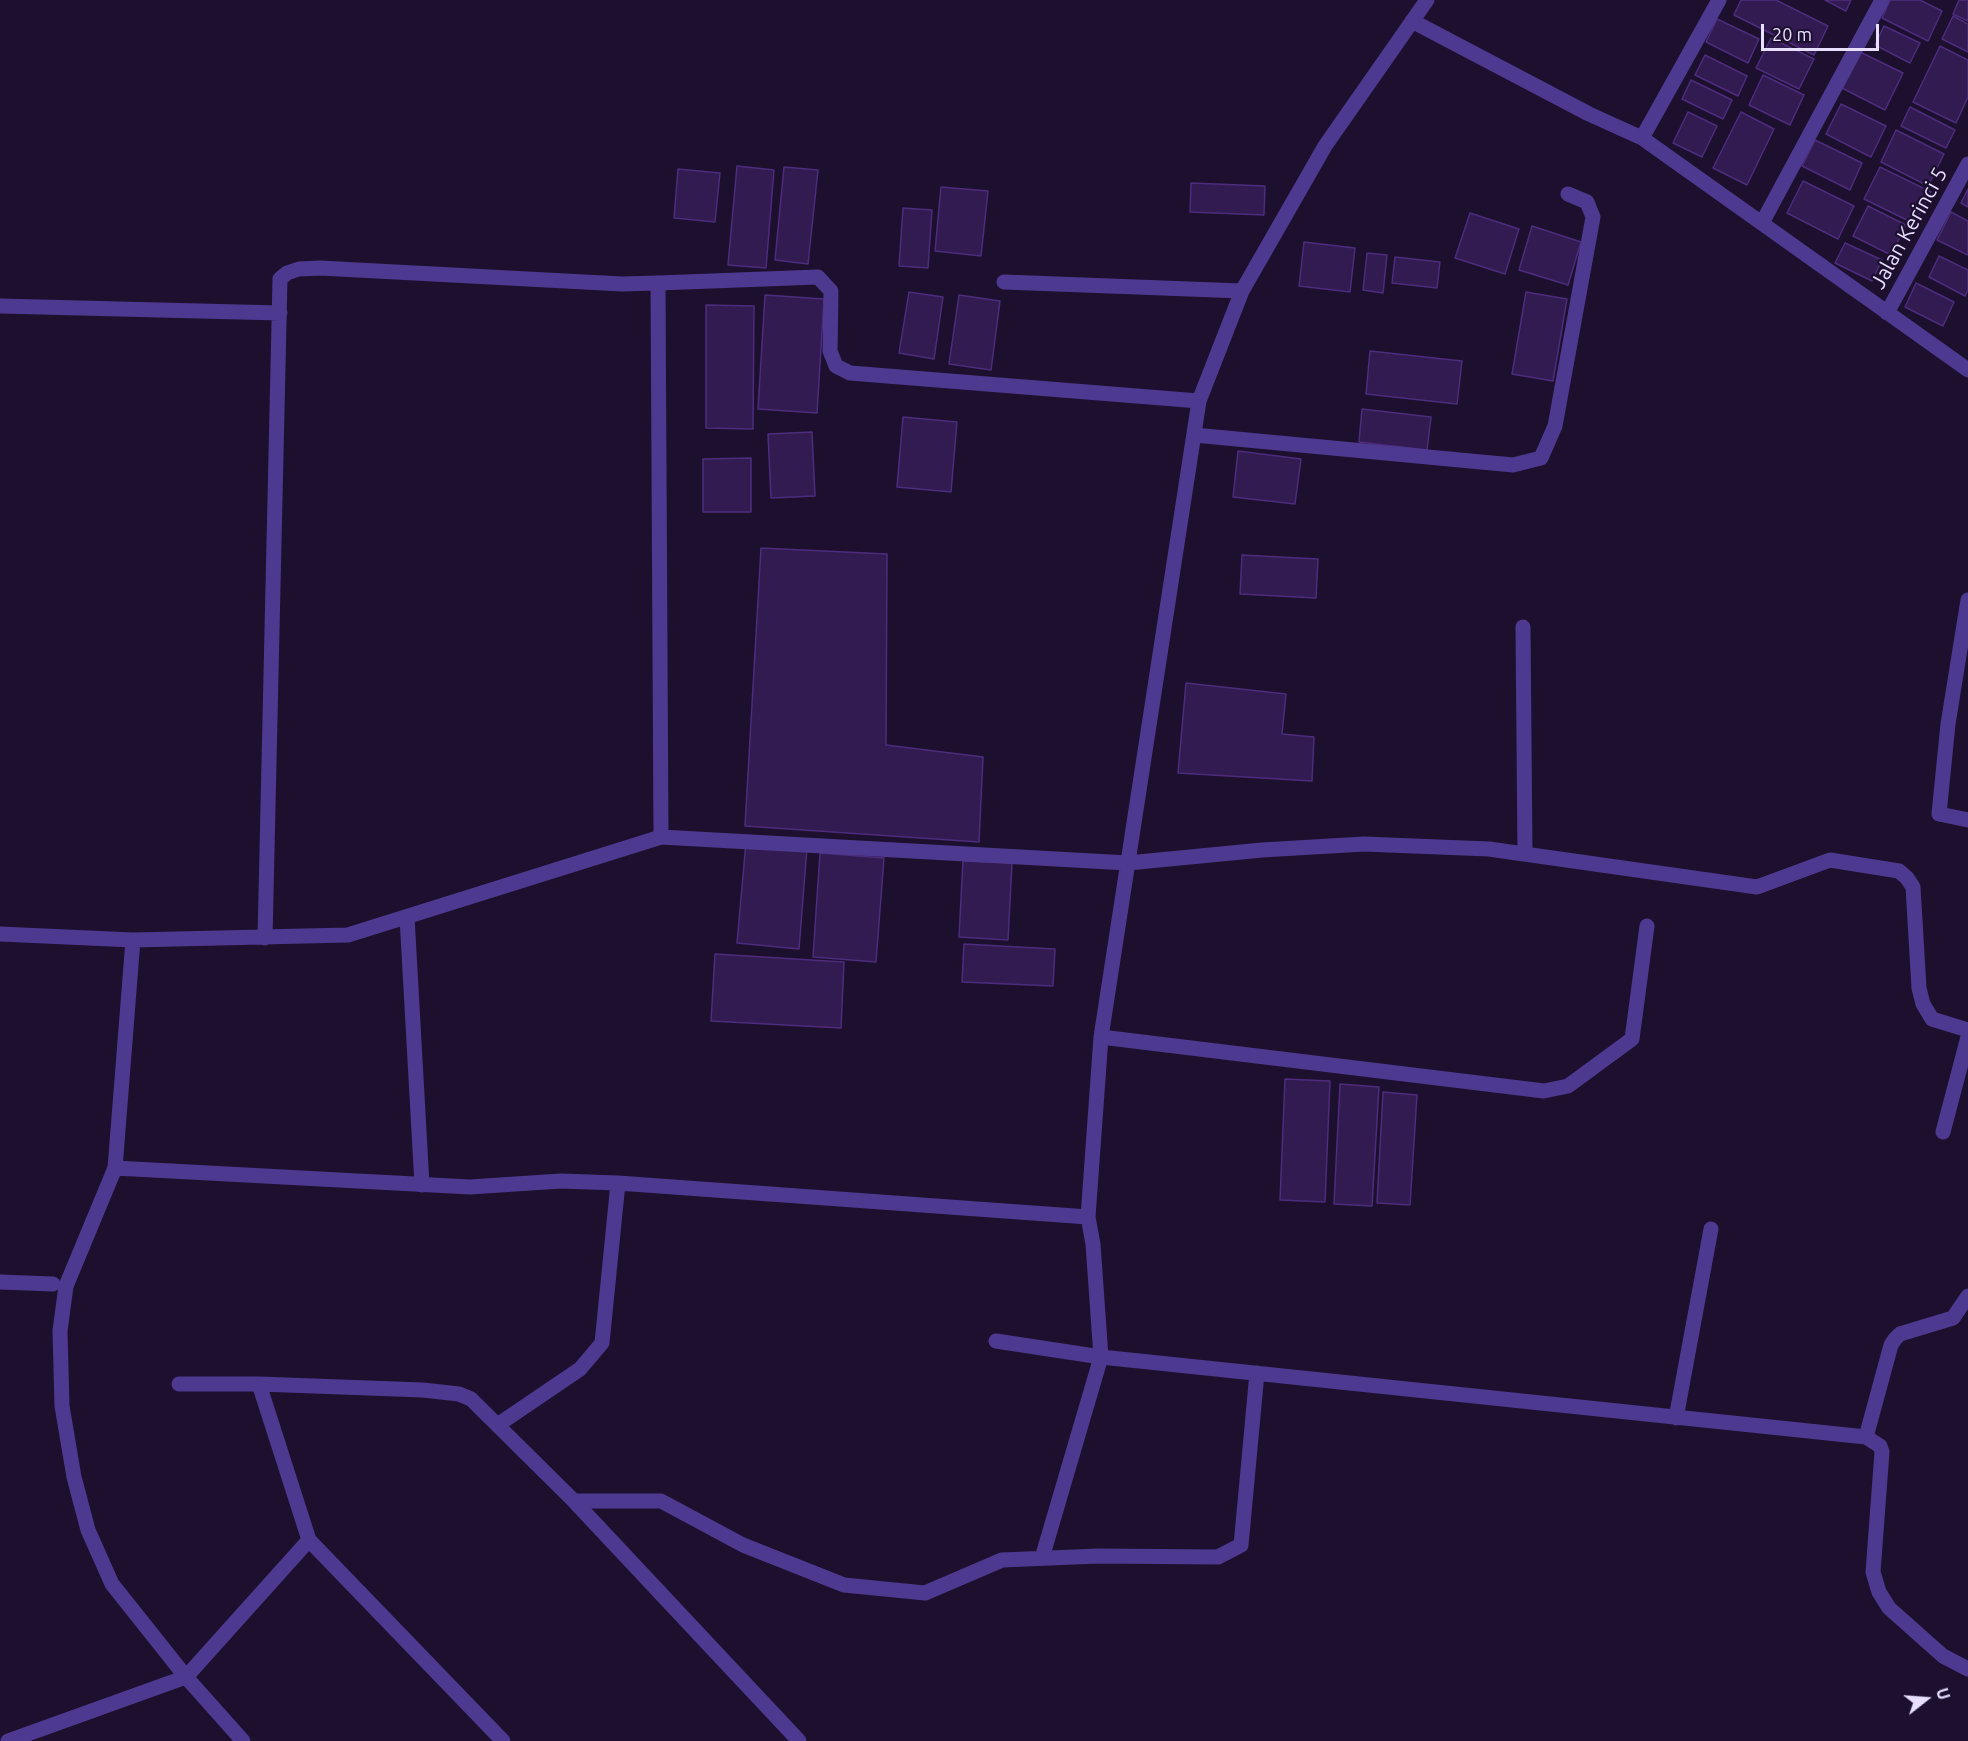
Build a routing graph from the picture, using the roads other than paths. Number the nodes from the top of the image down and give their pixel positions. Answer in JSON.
{"nodes":[{"id":1,"x":1427,"y":0,"type":"edge"},
{"id":2,"x":1719,"y":0,"type":"edge"},
{"id":3,"x":1881,"y":0,"type":"edge"},
{"id":4,"x":1412,"y":21,"type":"junction"},
{"id":5,"x":1642,"y":138,"type":"junction"},
{"id":6,"x":1968,"y":164,"type":"edge"},
{"id":7,"x":1568,"y":194,"type":"dead end"},
{"id":8,"x":1762,"y":223,"type":"junction"},
{"id":9,"x":1004,"y":282,"type":"dead end"},
{"id":10,"x":658,"y":283,"type":"junction"},
{"id":11,"x":1242,"y":291,"type":"junction"},
{"id":12,"x":0,"y":306,"type":"edge"},
{"id":13,"x":280,"y":313,"type":"junction"},
{"id":14,"x":1887,"y":313,"type":"junction"},
{"id":15,"x":1968,"y":370,"type":"edge"},
{"id":16,"x":1199,"y":401,"type":"junction"},
{"id":17,"x":1194,"y":435,"type":"junction"},
{"id":18,"x":1968,"y":600,"type":"edge"},
{"id":19,"x":1523,"y":627,"type":"dead end"},
{"id":20,"x":1968,"y":820,"type":"edge"},
{"id":21,"x":661,"y":837,"type":"junction"},
{"id":22,"x":1526,"y":853,"type":"junction"},
{"id":23,"x":1128,"y":864,"type":"junction"},
{"id":24,"x":407,"y":917,"type":"junction"},
{"id":25,"x":1647,"y":926,"type":"dead end"},
{"id":26,"x":0,"y":934,"type":"edge"},
{"id":27,"x":266,"y":938,"type":"junction"},
{"id":28,"x":133,"y":940,"type":"junction"},
{"id":29,"x":1968,"y":1030,"type":"edge"},
{"id":30,"x":1101,"y":1037,"type":"junction"},
{"id":31,"x":1968,"y":1037,"type":"edge"},
{"id":32,"x":1943,"y":1132,"type":"dead end"},
{"id":33,"x":115,"y":1168,"type":"junction"},
{"id":34,"x":618,"y":1183,"type":"junction"},
{"id":35,"x":422,"y":1185,"type":"junction"},
{"id":36,"x":1088,"y":1217,"type":"junction"},
{"id":37,"x":1711,"y":1229,"type":"dead end"},
{"id":38,"x":0,"y":1282,"type":"edge"},
{"id":39,"x":53,"y":1284,"type":"dead end"},
{"id":40,"x":1968,"y":1296,"type":"edge"},
{"id":41,"x":996,"y":1341,"type":"dead end"},
{"id":42,"x":1101,"y":1357,"type":"junction"},
{"id":43,"x":1257,"y":1373,"type":"junction"},
{"id":44,"x":179,"y":1384,"type":"dead end"},
{"id":45,"x":259,"y":1384,"type":"junction"},
{"id":46,"x":1676,"y":1418,"type":"junction"},
{"id":47,"x":499,"y":1424,"type":"junction"},
{"id":48,"x":1866,"y":1437,"type":"junction"},
{"id":49,"x":574,"y":1501,"type":"junction"},
{"id":50,"x":309,"y":1540,"type":"junction"},
{"id":51,"x":1041,"y":1558,"type":"junction"},
{"id":52,"x":1968,"y":1669,"type":"edge"},
{"id":53,"x":186,"y":1677,"type":"junction"},
{"id":54,"x":8,"y":1741,"type":"edge"},
{"id":55,"x":243,"y":1741,"type":"edge"},
{"id":56,"x":503,"y":1741,"type":"edge"},
{"id":57,"x":799,"y":1741,"type":"edge"}],
"edges":[{"from":1,"to":4,"type":"street"},
{"from":2,"to":5,"type":"street"},
{"from":3,"to":8,"type":"street"},
{"from":4,"to":5,"type":"street"},
{"from":4,"to":11,"type":"street"},
{"from":5,"to":8,"type":"street"},
{"from":6,"to":14,"type":"street","name":"Jalan Kerinci 5"},
{"from":7,"to":17,"type":"street"},
{"from":8,"to":14,"type":"street"},
{"from":9,"to":11,"type":"street"},
{"from":10,"to":13,"type":"street"},
{"from":10,"to":16,"type":"street"},
{"from":10,"to":21,"type":"street"},
{"from":11,"to":16,"type":"street"},
{"from":12,"to":13,"type":"street"},
{"from":13,"to":27,"type":"street"},
{"from":14,"to":15,"type":"street"},
{"from":16,"to":17,"type":"street"},
{"from":17,"to":23,"type":"street"},
{"from":18,"to":20,"type":"street"},
{"from":19,"to":22,"type":"street"},
{"from":21,"to":23,"type":"street"},
{"from":21,"to":24,"type":"street"},
{"from":22,"to":23,"type":"street"},
{"from":22,"to":29,"type":"street"},
{"from":23,"to":30,"type":"street"},
{"from":24,"to":27,"type":"street"},
{"from":24,"to":35,"type":"street"},
{"from":25,"to":30,"type":"street"},
{"from":26,"to":28,"type":"street"},
{"from":27,"to":28,"type":"street"},
{"from":28,"to":33,"type":"street"},
{"from":30,"to":36,"type":"street"},
{"from":31,"to":32,"type":"street"},
{"from":33,"to":35,"type":"street"},
{"from":33,"to":53,"type":"street"},
{"from":34,"to":35,"type":"street"},
{"from":34,"to":36,"type":"street"},
{"from":34,"to":47,"type":"street"},
{"from":36,"to":42,"type":"street"},
{"from":37,"to":46,"type":"street"},
{"from":38,"to":39,"type":"street"},
{"from":40,"to":48,"type":"street"},
{"from":41,"to":42,"type":"street"},
{"from":42,"to":43,"type":"street"},
{"from":42,"to":51,"type":"street"},
{"from":43,"to":46,"type":"street"},
{"from":43,"to":51,"type":"street"},
{"from":44,"to":45,"type":"street"},
{"from":45,"to":47,"type":"street"},
{"from":45,"to":50,"type":"street"},
{"from":46,"to":48,"type":"street"},
{"from":47,"to":49,"type":"street"},
{"from":48,"to":52,"type":"street"},
{"from":49,"to":51,"type":"street"},
{"from":49,"to":57,"type":"street"},
{"from":50,"to":53,"type":"street"},
{"from":50,"to":56,"type":"street"},
{"from":53,"to":54,"type":"street"},
{"from":53,"to":55,"type":"street"}]}
